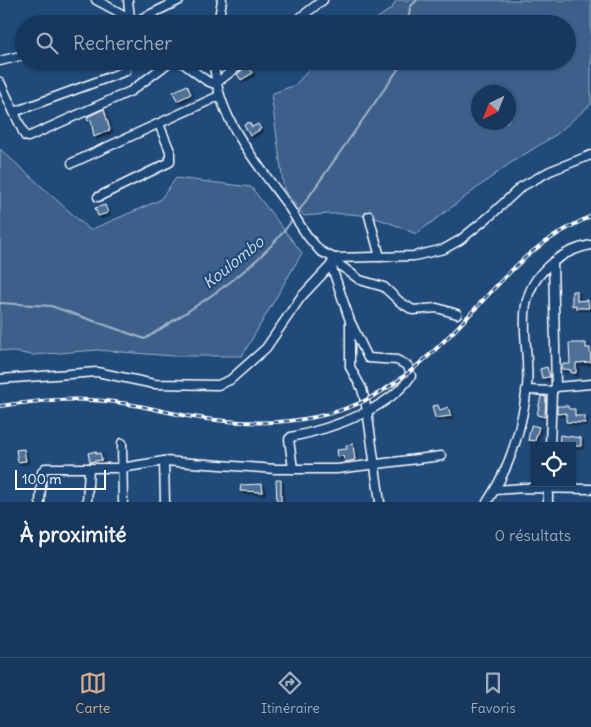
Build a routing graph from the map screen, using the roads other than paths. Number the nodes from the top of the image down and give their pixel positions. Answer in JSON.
{"nodes":[{"id":1,"x":96,"y":0,"type":"edge"},
{"id":2,"x":128,"y":0,"type":"edge"},
{"id":3,"x":180,"y":0,"type":"edge"},
{"id":4,"x":222,"y":0,"type":"edge"},
{"id":5,"x":323,"y":0,"type":"edge"},
{"id":6,"x":122,"y":15,"type":"edge"},
{"id":7,"x":132,"y":15,"type":"edge"},
{"id":8,"x":149,"y":15,"type":"edge"},
{"id":9,"x":220,"y":15,"type":"edge"},
{"id":10,"x":304,"y":15,"type":"edge"},
{"id":11,"x":15,"y":57,"type":"edge"},
{"id":12,"x":0,"y":61,"type":"edge"},
{"id":13,"x":159,"y":70,"type":"edge"},
{"id":14,"x":191,"y":70,"type":"edge"},
{"id":15,"x":215,"y":70,"type":"edge"},
{"id":16,"x":234,"y":70,"type":"edge"},
{"id":17,"x":126,"y":71,"type":"dead end"},
{"id":18,"x":0,"y":82,"type":"edge"},
{"id":19,"x":216,"y":84,"type":"junction"},
{"id":20,"x":219,"y":96,"type":"junction"},
{"id":21,"x":14,"y":112,"type":"junction"},
{"id":22,"x":159,"y":124,"type":"junction"},
{"id":23,"x":591,"y":155,"type":"edge"},
{"id":24,"x":72,"y":163,"type":"dead end"},
{"id":25,"x":98,"y":197,"type":"dead end"},
{"id":26,"x":369,"y":216,"type":"dead end"},
{"id":27,"x":591,"y":245,"type":"edge"},
{"id":28,"x":380,"y":258,"type":"junction"},
{"id":29,"x":333,"y":261,"type":"junction"},
{"id":30,"x":553,"y":262,"type":"junction"},
{"id":31,"x":457,"y":314,"type":"dead end"},
{"id":32,"x":350,"y":321,"type":"junction"},
{"id":33,"x":0,"y":379,"type":"edge"},
{"id":34,"x":591,"y":384,"type":"edge"},
{"id":35,"x":554,"y":389,"type":"junction"},
{"id":36,"x":526,"y":390,"type":"junction"},
{"id":37,"x":367,"y":410,"type":"junction"},
{"id":38,"x":550,"y":442,"type":"edge"},
{"id":39,"x":122,"y":443,"type":"dead end"},
{"id":40,"x":441,"y":456,"type":"dead end"},
{"id":41,"x":164,"y":461,"type":"junction"},
{"id":42,"x":376,"y":465,"type":"junction"},
{"id":43,"x":89,"y":468,"type":"junction"},
{"id":44,"x":121,"y":468,"type":"junction"},
{"id":45,"x":293,"y":469,"type":"junction"},
{"id":46,"x":537,"y":487,"type":"edge"},
{"id":47,"x":548,"y":487,"type":"edge"},
{"id":48,"x":562,"y":487,"type":"edge"},
{"id":49,"x":591,"y":489,"type":"edge"},
{"id":50,"x":495,"y":491,"type":"junction"},
{"id":51,"x":40,"y":502,"type":"edge"},
{"id":52,"x":87,"y":502,"type":"edge"},
{"id":53,"x":123,"y":502,"type":"edge"},
{"id":54,"x":165,"y":502,"type":"edge"},
{"id":55,"x":380,"y":502,"type":"edge"},
{"id":56,"x":487,"y":502,"type":"edge"},
{"id":57,"x":495,"y":502,"type":"edge"},
{"id":58,"x":548,"y":502,"type":"edge"}],
"edges":[{"from":1,"to":6,"type":"street"},
{"from":2,"to":7,"type":"street"},
{"from":3,"to":8,"type":"street"},
{"from":4,"to":9,"type":"street"},
{"from":5,"to":10,"type":"street"},
{"from":11,"to":12,"type":"street"},
{"from":13,"to":21,"type":"street"},
{"from":14,"to":19,"type":"street"},
{"from":15,"to":19,"type":"street"},
{"from":16,"to":19,"type":"street"},
{"from":17,"to":21,"type":"street"},
{"from":18,"to":21,"type":"street"},
{"from":19,"to":20,"type":"street"},
{"from":20,"to":22,"type":"street"},
{"from":20,"to":29,"type":"street"},
{"from":22,"to":24,"type":"street"},
{"from":22,"to":25,"type":"street"},
{"from":23,"to":28,"type":"street"},
{"from":26,"to":28,"type":"street"},
{"from":27,"to":30,"type":"street"},
{"from":28,"to":29,"type":"street"},
{"from":29,"to":31,"type":"street"},
{"from":29,"to":32,"type":"street"},
{"from":29,"to":33,"type":"street"},
{"from":30,"to":35,"type":"street"},
{"from":30,"to":36,"type":"street"},
{"from":32,"to":37,"type":"street"},
{"from":32,"to":37,"type":"street"},
{"from":34,"to":35,"type":"street"},
{"from":35,"to":36,"type":"street"},
{"from":35,"to":38,"type":"street"},
{"from":36,"to":50,"type":"street"},
{"from":37,"to":42,"type":"street"},
{"from":37,"to":45,"type":"street"},
{"from":39,"to":44,"type":"street"},
{"from":40,"to":42,"type":"street"},
{"from":41,"to":44,"type":"street"},
{"from":41,"to":45,"type":"street"},
{"from":41,"to":54,"type":"street"},
{"from":42,"to":45,"type":"street"},
{"from":42,"to":55,"type":"street"},
{"from":43,"to":44,"type":"street"},
{"from":43,"to":51,"type":"street"},
{"from":43,"to":52,"type":"street"},
{"from":44,"to":53,"type":"street"},
{"from":46,"to":50,"type":"street"},
{"from":47,"to":58,"type":"street"},
{"from":48,"to":49,"type":"street"},
{"from":50,"to":56,"type":"street"},
{"from":50,"to":57,"type":"street"}]}
